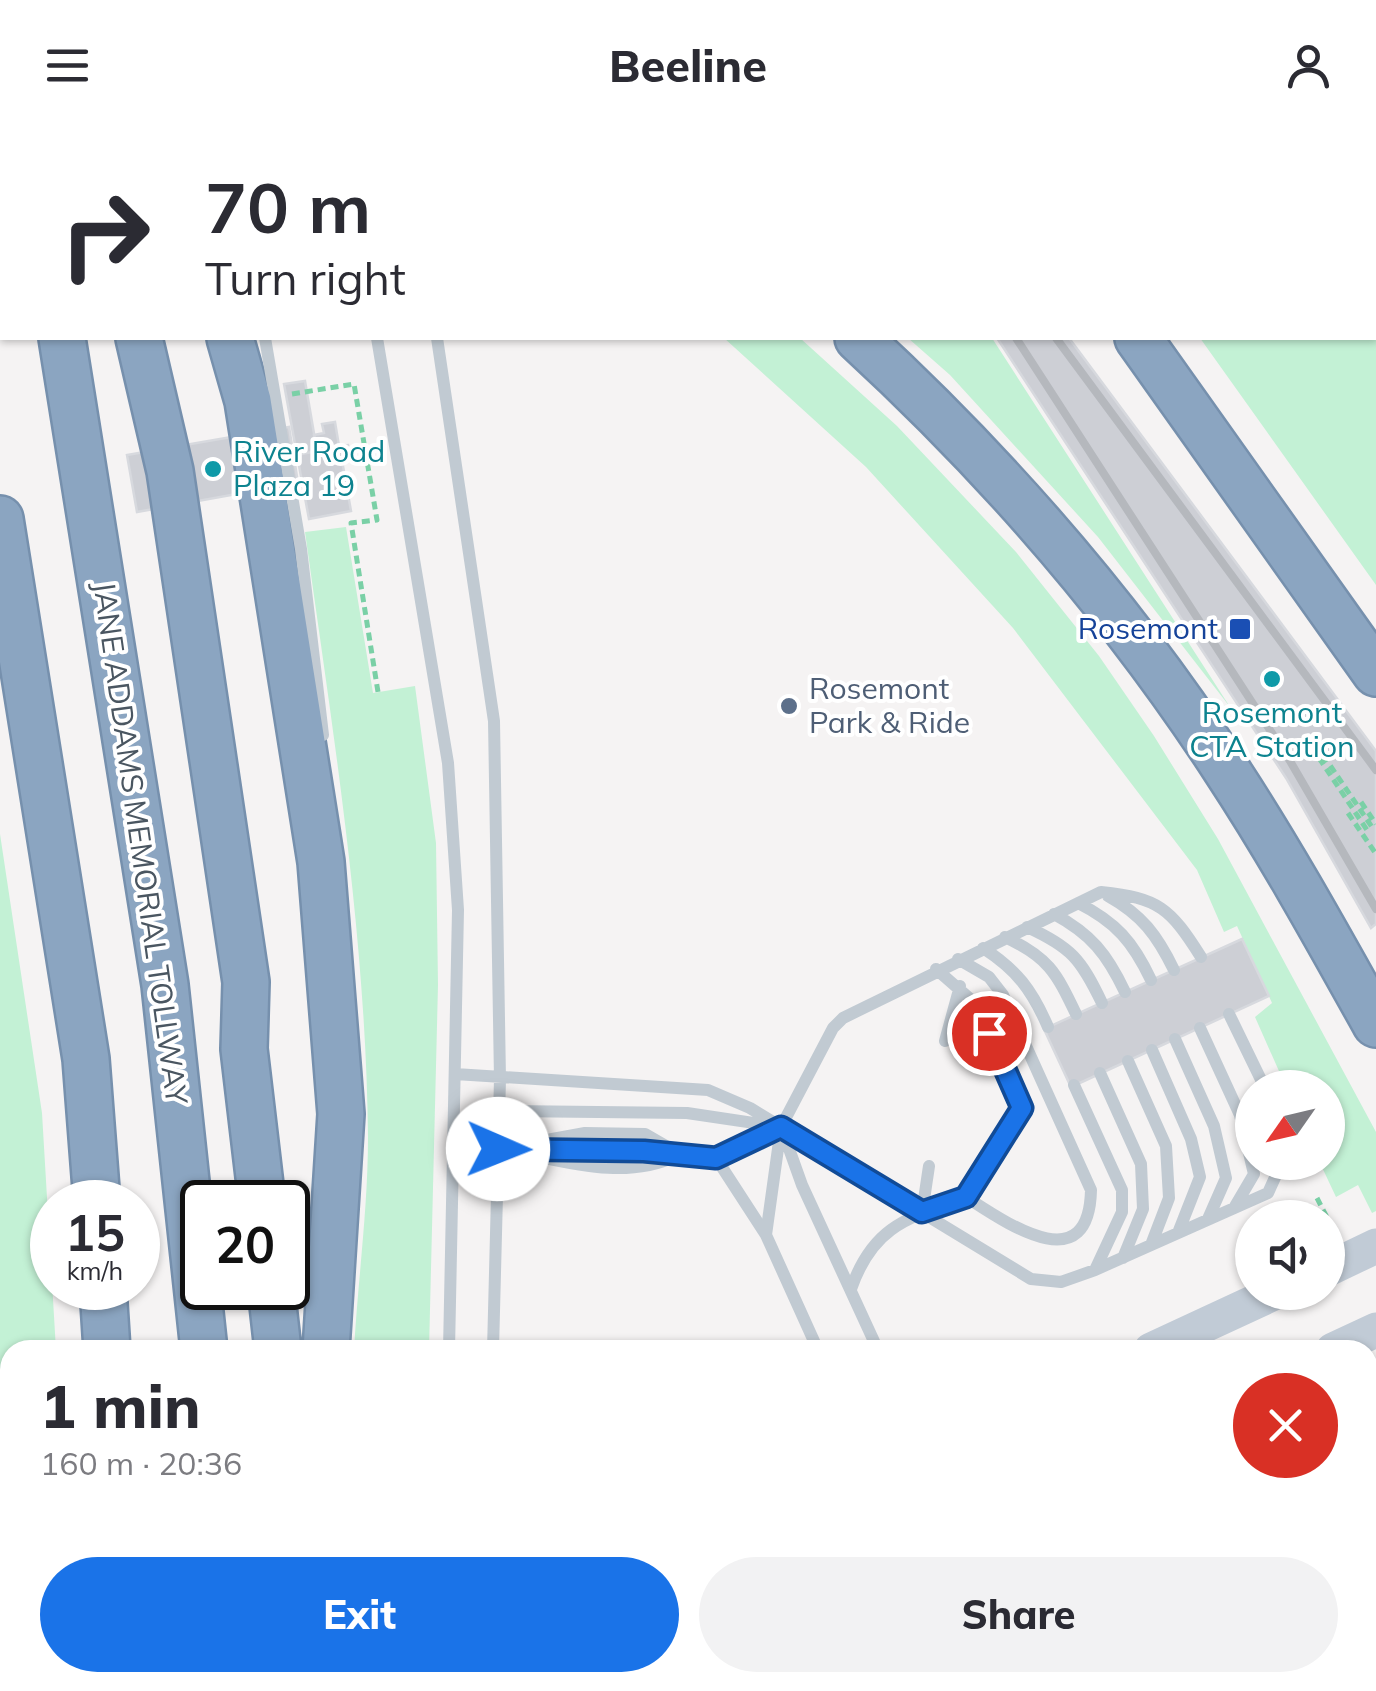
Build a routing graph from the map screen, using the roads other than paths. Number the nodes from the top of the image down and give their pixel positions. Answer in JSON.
{"nodes":[{"id":1,"x":62,"y":340,"type":"edge"},
{"id":2,"x":231,"y":340,"type":"edge"},
{"id":3,"x":265,"y":340,"type":"edge"},
{"id":4,"x":377,"y":340,"type":"edge"},
{"id":5,"x":438,"y":340,"type":"edge"},
{"id":6,"x":860,"y":340,"type":"edge"},
{"id":7,"x":1139,"y":340,"type":"edge"},
{"id":8,"x":140,"y":341,"type":"edge"},
{"id":9,"x":0,"y":519,"type":"edge"},
{"id":10,"x":1376,"y":673,"type":"edge"},
{"id":11,"x":325,"y":750,"type":"dead end"},
{"id":12,"x":326,"y":788,"type":"dead end"},
{"id":13,"x":321,"y":862,"type":"junction"},
{"id":14,"x":1101,"y":892,"type":"junction"},
{"id":15,"x":1078,"y":903,"type":"junction"},
{"id":16,"x":1054,"y":914,"type":"junction"},
{"id":17,"x":1027,"y":926,"type":"junction"},
{"id":18,"x":1004,"y":937,"type":"junction"},
{"id":19,"x":983,"y":948,"type":"junction"},
{"id":20,"x":1201,"y":958,"type":"dead end"},
{"id":21,"x":958,"y":959,"type":"junction"},
{"id":22,"x":936,"y":969,"type":"junction"},
{"id":23,"x":1174,"y":970,"type":"dead end"},
{"id":24,"x":1151,"y":980,"type":"dead end"},
{"id":25,"x":960,"y":986,"type":"junction"},
{"id":26,"x":1126,"y":992,"type":"dead end"},
{"id":27,"x":1102,"y":1003,"type":"dead end"},
{"id":28,"x":1076,"y":1014,"type":"dead end"},
{"id":29,"x":1230,"y":1014,"type":"dead end"},
{"id":30,"x":1376,"y":1024,"type":"edge"},
{"id":31,"x":1048,"y":1027,"type":"dead end"},
{"id":32,"x":1200,"y":1028,"type":"dead end"},
{"id":33,"x":1175,"y":1039,"type":"dead end"},
{"id":34,"x":945,"y":1040,"type":"dead end"},
{"id":35,"x":1152,"y":1050,"type":"dead end"},
{"id":36,"x":1128,"y":1061,"type":"dead end"},
{"id":37,"x":1256,"y":1070,"type":"edge"},
{"id":38,"x":1100,"y":1073,"type":"dead end"},
{"id":39,"x":455,"y":1074,"type":"junction"},
{"id":40,"x":500,"y":1079,"type":"junction"},
{"id":41,"x":1074,"y":1085,"type":"dead end"},
{"id":42,"x":499,"y":1111,"type":"junction"},
{"id":43,"x":781,"y":1127,"type":"junction"},
{"id":44,"x":498,"y":1149,"type":"junction"},
{"id":45,"x":679,"y":1154,"type":"junction"},
{"id":46,"x":716,"y":1158,"type":"junction"},
{"id":47,"x":930,"y":1166,"type":"dead end"},
{"id":48,"x":95,"y":1180,"type":"edge"},
{"id":49,"x":259,"y":1180,"type":"edge"},
{"id":50,"x":1274,"y":1180,"type":"edge"},
{"id":51,"x":966,"y":1197,"type":"junction"},
{"id":52,"x":1234,"y":1208,"type":"junction"},
{"id":53,"x":922,"y":1212,"type":"junction"},
{"id":54,"x":1208,"y":1219,"type":"junction"},
{"id":55,"x":1178,"y":1233,"type":"junction"},
{"id":56,"x":766,"y":1235,"type":"junction"},
{"id":57,"x":1151,"y":1245,"type":"junction"},
{"id":58,"x":1376,"y":1246,"type":"edge"},
{"id":59,"x":1123,"y":1258,"type":"junction"},
{"id":60,"x":1345,"y":1261,"type":"edge"},
{"id":61,"x":1095,"y":1270,"type":"junction"},
{"id":62,"x":851,"y":1289,"type":"junction"},
{"id":63,"x":104,"y":1310,"type":"edge"},
{"id":64,"x":273,"y":1310,"type":"edge"},
{"id":65,"x":1238,"y":1310,"type":"edge"},
{"id":66,"x":106,"y":1340,"type":"edge"},
{"id":67,"x":203,"y":1340,"type":"edge"},
{"id":68,"x":277,"y":1340,"type":"edge"},
{"id":69,"x":327,"y":1340,"type":"edge"},
{"id":70,"x":449,"y":1340,"type":"edge"},
{"id":71,"x":493,"y":1340,"type":"edge"},
{"id":72,"x":813,"y":1340,"type":"edge"},
{"id":73,"x":874,"y":1340,"type":"edge"},
{"id":74,"x":1173,"y":1340,"type":"edge"}],
"edges":[{"from":1,"to":67,"type":"highway","name":"JANE ADDAMS MEMORIAL TOLLWAY"},
{"from":2,"to":13,"type":"highway"},
{"from":3,"to":11,"type":"lane"},
{"from":4,"to":39,"type":"lane"},
{"from":5,"to":40,"type":"lane"},
{"from":6,"to":30,"type":"highway"},
{"from":7,"to":10,"type":"highway"},
{"from":8,"to":49,"type":"highway"},
{"from":9,"to":48,"type":"highway"},
{"from":12,"to":13,"type":"lane"},
{"from":13,"to":69,"type":"highway"},
{"from":14,"to":15,"type":"lane"},
{"from":14,"to":20,"type":"lane"},
{"from":14,"to":23,"type":"lane"},
{"from":15,"to":16,"type":"lane"},
{"from":15,"to":24,"type":"lane"},
{"from":16,"to":17,"type":"lane"},
{"from":16,"to":26,"type":"lane"},
{"from":17,"to":18,"type":"lane"},
{"from":17,"to":27,"type":"lane"},
{"from":18,"to":19,"type":"lane"},
{"from":18,"to":28,"type":"lane"},
{"from":19,"to":21,"type":"lane"},
{"from":19,"to":31,"type":"lane"},
{"from":21,"to":22,"type":"lane"},
{"from":21,"to":51,"type":"lane"},
{"from":22,"to":25,"type":"lane"},
{"from":22,"to":43,"type":"lane"},
{"from":25,"to":34,"type":"lane"},
{"from":25,"to":51,"type":"lane"},
{"from":29,"to":37,"type":"lane"},
{"from":32,"to":52,"type":"lane"},
{"from":33,"to":54,"type":"lane"},
{"from":35,"to":55,"type":"lane"},
{"from":36,"to":57,"type":"lane"},
{"from":38,"to":59,"type":"lane"},
{"from":39,"to":40,"type":"lane"},
{"from":39,"to":70,"type":"lane"},
{"from":40,"to":42,"type":"lane"},
{"from":40,"to":43,"type":"lane"},
{"from":41,"to":61,"type":"lane"},
{"from":42,"to":43,"type":"lane"},
{"from":42,"to":44,"type":"lane"},
{"from":43,"to":46,"type":"lane"},
{"from":43,"to":53,"type":"lane"},
{"from":43,"to":56,"type":"lane"},
{"from":43,"to":62,"type":"lane"},
{"from":44,"to":45,"type":"lane"},
{"from":44,"to":45,"type":"lane"},
{"from":44,"to":71,"type":"lane"},
{"from":45,"to":46,"type":"lane"},
{"from":46,"to":56,"type":"lane"},
{"from":47,"to":53,"type":"lane"},
{"from":50,"to":52,"type":"lane"},
{"from":51,"to":53,"type":"lane"},
{"from":52,"to":54,"type":"lane"},
{"from":53,"to":61,"type":"lane"},
{"from":53,"to":62,"type":"lane"},
{"from":54,"to":55,"type":"lane"},
{"from":55,"to":57,"type":"lane"},
{"from":56,"to":72,"type":"lane"},
{"from":57,"to":59,"type":"lane"},
{"from":58,"to":60,"type":"main road"},
{"from":59,"to":61,"type":"lane"},
{"from":62,"to":73,"type":"lane"},
{"from":63,"to":66,"type":"highway"},
{"from":64,"to":68,"type":"highway"},
{"from":65,"to":74,"type":"main road"}]}
